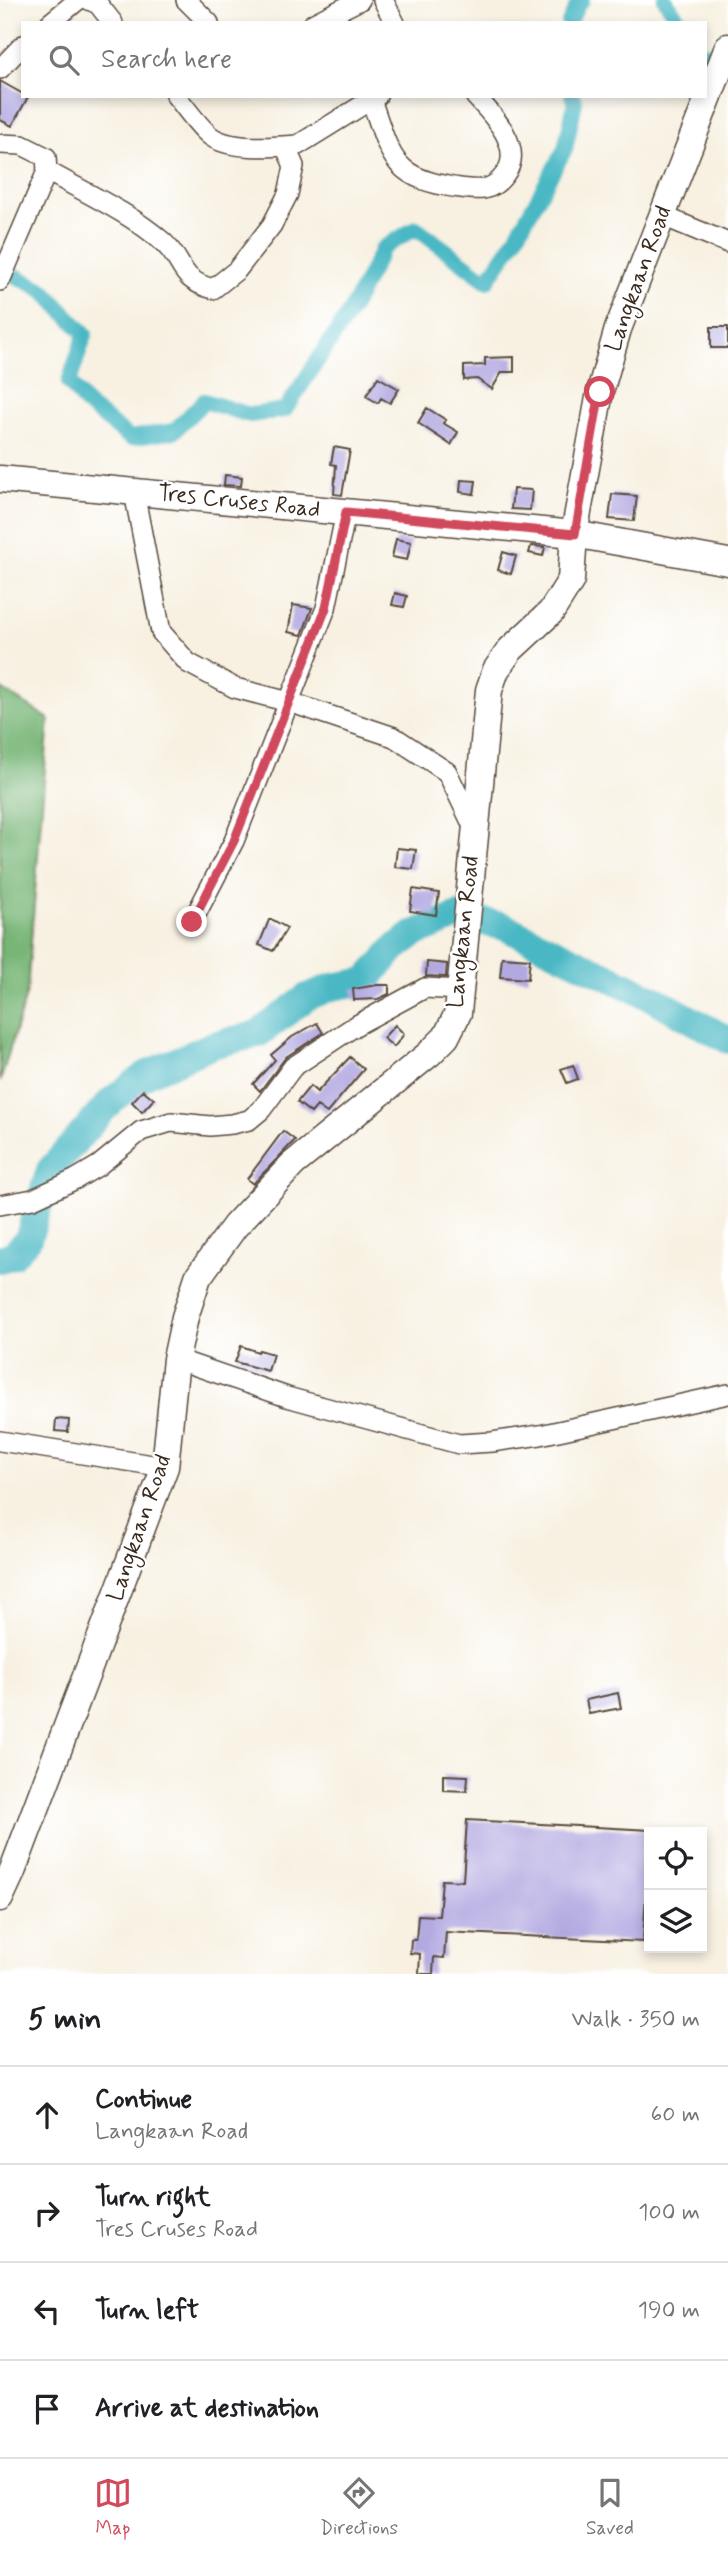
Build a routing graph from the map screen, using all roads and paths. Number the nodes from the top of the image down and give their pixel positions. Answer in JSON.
{"nodes":[{"id":1,"x":78,"y":0,"type":"edge"},
{"id":2,"x":89,"y":0,"type":"edge"},
{"id":3,"x":186,"y":0,"type":"edge"},
{"id":4,"x":360,"y":0,"type":"edge"},
{"id":5,"x":383,"y":0,"type":"edge"},
{"id":6,"x":52,"y":21,"type":"edge"},
{"id":7,"x":111,"y":21,"type":"edge"},
{"id":8,"x":207,"y":21,"type":"edge"},
{"id":9,"x":318,"y":21,"type":"edge"},
{"id":10,"x":394,"y":21,"type":"edge"},
{"id":11,"x":21,"y":47,"type":"edge"},
{"id":12,"x":728,"y":47,"type":"edge"},
{"id":13,"x":0,"y":69,"type":"edge"},
{"id":14,"x":178,"y":98,"type":"edge"},
{"id":15,"x":374,"y":98,"type":"edge"},
{"id":16,"x":477,"y":98,"type":"edge"},
{"id":17,"x":0,"y":144,"type":"edge"},
{"id":18,"x":285,"y":146,"type":"junction"},
{"id":19,"x":47,"y":172,"type":"junction"},
{"id":20,"x":663,"y":215,"type":"junction"},
{"id":21,"x":728,"y":243,"type":"edge"},
{"id":22,"x":0,"y":281,"type":"edge"},
{"id":23,"x":0,"y":479,"type":"edge"},
{"id":24,"x":134,"y":492,"type":"junction"},
{"id":25,"x":346,"y":512,"type":"junction"},
{"id":26,"x":575,"y":534,"type":"junction"},
{"id":27,"x":728,"y":562,"type":"edge"},
{"id":28,"x":289,"y":702,"type":"junction"},
{"id":29,"x":475,"y":830,"type":"junction"},
{"id":30,"x":192,"y":922,"type":"dead end"},
{"id":31,"x":460,"y":990,"type":"junction"},
{"id":32,"x":0,"y":1205,"type":"edge"},
{"id":33,"x":176,"y":1359,"type":"junction"},
{"id":34,"x":728,"y":1394,"type":"edge"},
{"id":35,"x":0,"y":1441,"type":"edge"},
{"id":36,"x":165,"y":1467,"type":"junction"},
{"id":37,"x":0,"y":1898,"type":"edge"}],
"edges":[{"from":1,"to":6,"type":"street"},
{"from":2,"to":7,"type":"street"},
{"from":3,"to":8,"type":"street"},
{"from":4,"to":9,"type":"street"},
{"from":5,"to":10,"type":"street"},
{"from":11,"to":13,"type":"street"},
{"from":12,"to":20,"type":"street","name":"Langkaan Road"},
{"from":14,"to":18,"type":"street"},
{"from":15,"to":16,"type":"street"},
{"from":15,"to":18,"type":"street"},
{"from":17,"to":19,"type":"street"},
{"from":18,"to":19,"type":"street"},
{"from":19,"to":22,"type":"street"},
{"from":20,"to":21,"type":"street"},
{"from":20,"to":26,"type":"street","name":"Langkaan Road"},
{"from":23,"to":24,"type":"street","name":"Tres Cruses Road"},
{"from":24,"to":25,"type":"street","name":"Tres Cruses Road"},
{"from":24,"to":28,"type":"street"},
{"from":25,"to":26,"type":"street","name":"Tres Cruses Road"},
{"from":25,"to":28,"type":"street"},
{"from":26,"to":27,"type":"street","name":"Tres Cruses Road"},
{"from":26,"to":29,"type":"street","name":"Langkaan Road"},
{"from":28,"to":29,"type":"street"},
{"from":28,"to":30,"type":"street"},
{"from":29,"to":31,"type":"street","name":"Langkaan Road"},
{"from":31,"to":32,"type":"street"},
{"from":31,"to":33,"type":"street","name":"Langkaan Road"},
{"from":33,"to":34,"type":"street"},
{"from":33,"to":36,"type":"street","name":"Langkaan Road"},
{"from":35,"to":36,"type":"street"},
{"from":36,"to":37,"type":"street","name":"Langkaan Road"}]}
